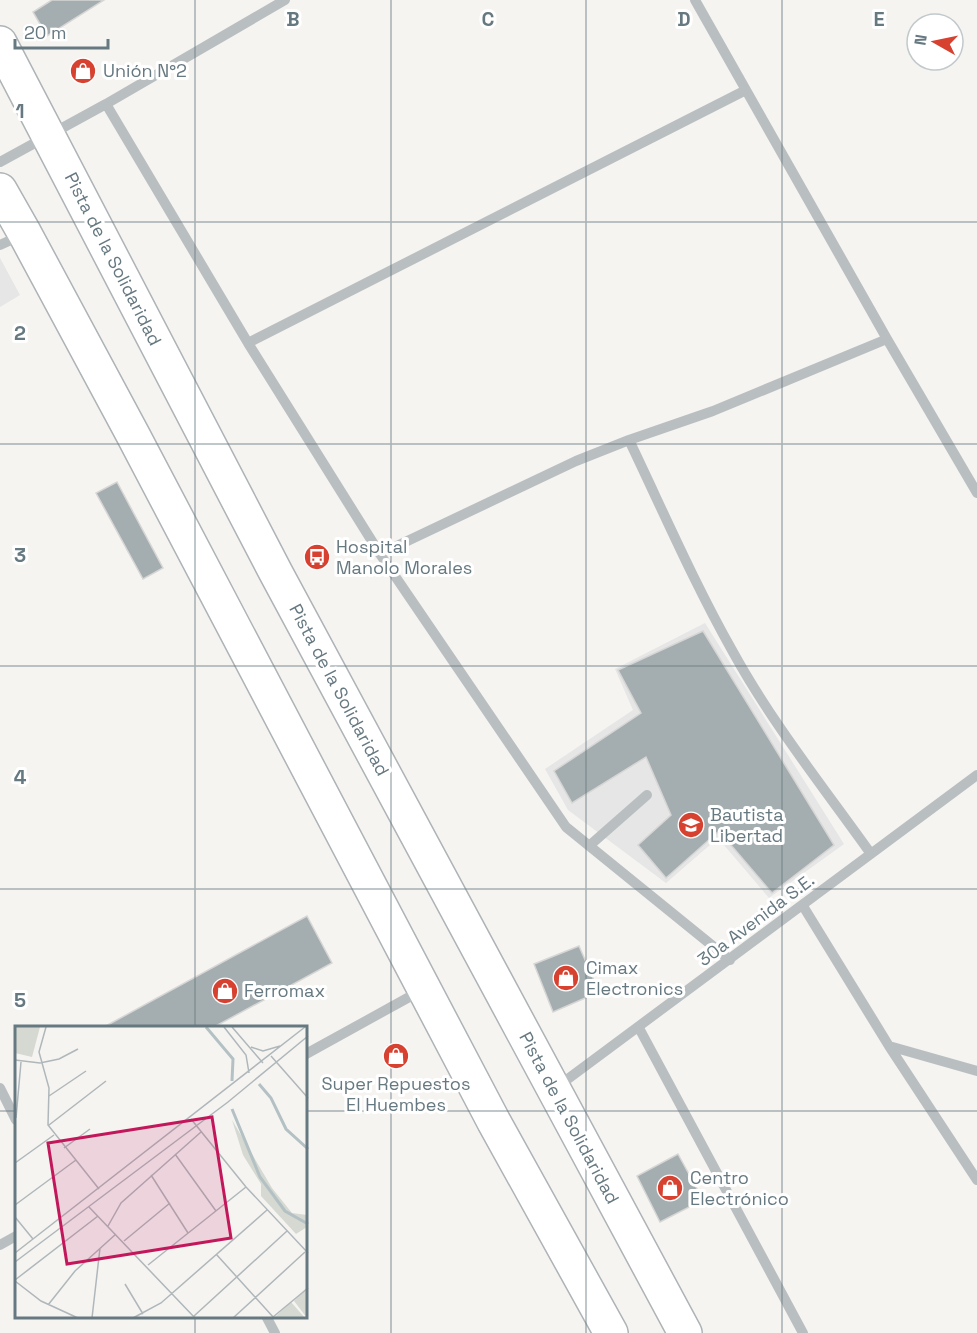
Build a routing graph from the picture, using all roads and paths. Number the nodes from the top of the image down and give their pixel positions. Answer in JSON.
{"nodes":[{"id":1,"x":285,"y":0,"type":"edge"},
{"id":2,"x":695,"y":0,"type":"edge"},
{"id":3,"x":0,"y":43,"type":"edge"},
{"id":4,"x":746,"y":90,"type":"junction"},
{"id":5,"x":106,"y":104,"type":"junction"},
{"id":6,"x":48,"y":134,"type":"junction"},
{"id":7,"x":0,"y":162,"type":"edge"},
{"id":8,"x":0,"y":190,"type":"edge"},
{"id":9,"x":13,"y":239,"type":"edge"},
{"id":10,"x":886,"y":339,"type":"junction"},
{"id":11,"x":248,"y":343,"type":"junction"},
{"id":12,"x":629,"y":440,"type":"junction"},
{"id":13,"x":977,"y":493,"type":"edge"},
{"id":14,"x":380,"y":554,"type":"junction"},
{"id":15,"x":977,"y":775,"type":"edge"},
{"id":16,"x":647,"y":795,"type":"dead end"},
{"id":17,"x":589,"y":846,"type":"junction"},
{"id":18,"x":872,"y":854,"type":"junction"},
{"id":19,"x":802,"y":906,"type":"junction"},
{"id":20,"x":730,"y":960,"type":"junction"},
{"id":21,"x":425,"y":988,"type":"junction"},
{"id":22,"x":639,"y":1028,"type":"junction"},
{"id":23,"x":889,"y":1046,"type":"junction"},
{"id":24,"x":308,"y":1053,"type":"edge"},
{"id":25,"x":977,"y":1071,"type":"edge"},
{"id":26,"x":0,"y":1088,"type":"edge"},
{"id":27,"x":554,"y":1089,"type":"junction"},
{"id":28,"x":15,"y":1118,"type":"edge"},
{"id":29,"x":977,"y":1180,"type":"edge"},
{"id":30,"x":15,"y":1237,"type":"edge"},
{"id":31,"x":0,"y":1245,"type":"edge"},
{"id":32,"x":267,"y":1318,"type":"edge"},
{"id":33,"x":275,"y":1333,"type":"edge"},
{"id":34,"x":611,"y":1333,"type":"edge"},
{"id":35,"x":684,"y":1333,"type":"edge"},
{"id":36,"x":803,"y":1333,"type":"edge"}],
"edges":[{"from":1,"to":5,"type":"street"},
{"from":2,"to":4,"type":"street"},
{"from":3,"to":6,"type":"main road","name":"Pista de la Solidaridad"},
{"from":4,"to":10,"type":"street"},
{"from":4,"to":11,"type":"street"},
{"from":5,"to":6,"type":"street"},
{"from":5,"to":11,"type":"street"},
{"from":6,"to":7,"type":"street"},
{"from":6,"to":27,"type":"main road","name":"Pista de la Solidaridad"},
{"from":8,"to":9,"type":"main road"},
{"from":9,"to":21,"type":"main road"},
{"from":10,"to":12,"type":"street"},
{"from":10,"to":13,"type":"street"},
{"from":11,"to":14,"type":"street"},
{"from":12,"to":14,"type":"street"},
{"from":12,"to":18,"type":"street"},
{"from":14,"to":17,"type":"street"},
{"from":15,"to":18,"type":"street","name":"30a Avenida S.E."},
{"from":16,"to":17,"type":"street"},
{"from":17,"to":20,"type":"street"},
{"from":18,"to":19,"type":"street","name":"30a Avenida S.E."},
{"from":19,"to":20,"type":"street","name":"30a Avenida S.E."},
{"from":19,"to":23,"type":"street"},
{"from":20,"to":22,"type":"street","name":"30a Avenida S.E."},
{"from":21,"to":24,"type":"street"},
{"from":21,"to":34,"type":"main road"},
{"from":22,"to":27,"type":"street","name":"30a Avenida S.E."},
{"from":22,"to":36,"type":"street"},
{"from":23,"to":25,"type":"street"},
{"from":23,"to":29,"type":"street"},
{"from":26,"to":28,"type":"street"},
{"from":27,"to":35,"type":"main road","name":"Pista de la Solidaridad"},
{"from":30,"to":31,"type":"street"},
{"from":32,"to":33,"type":"street"}]}
